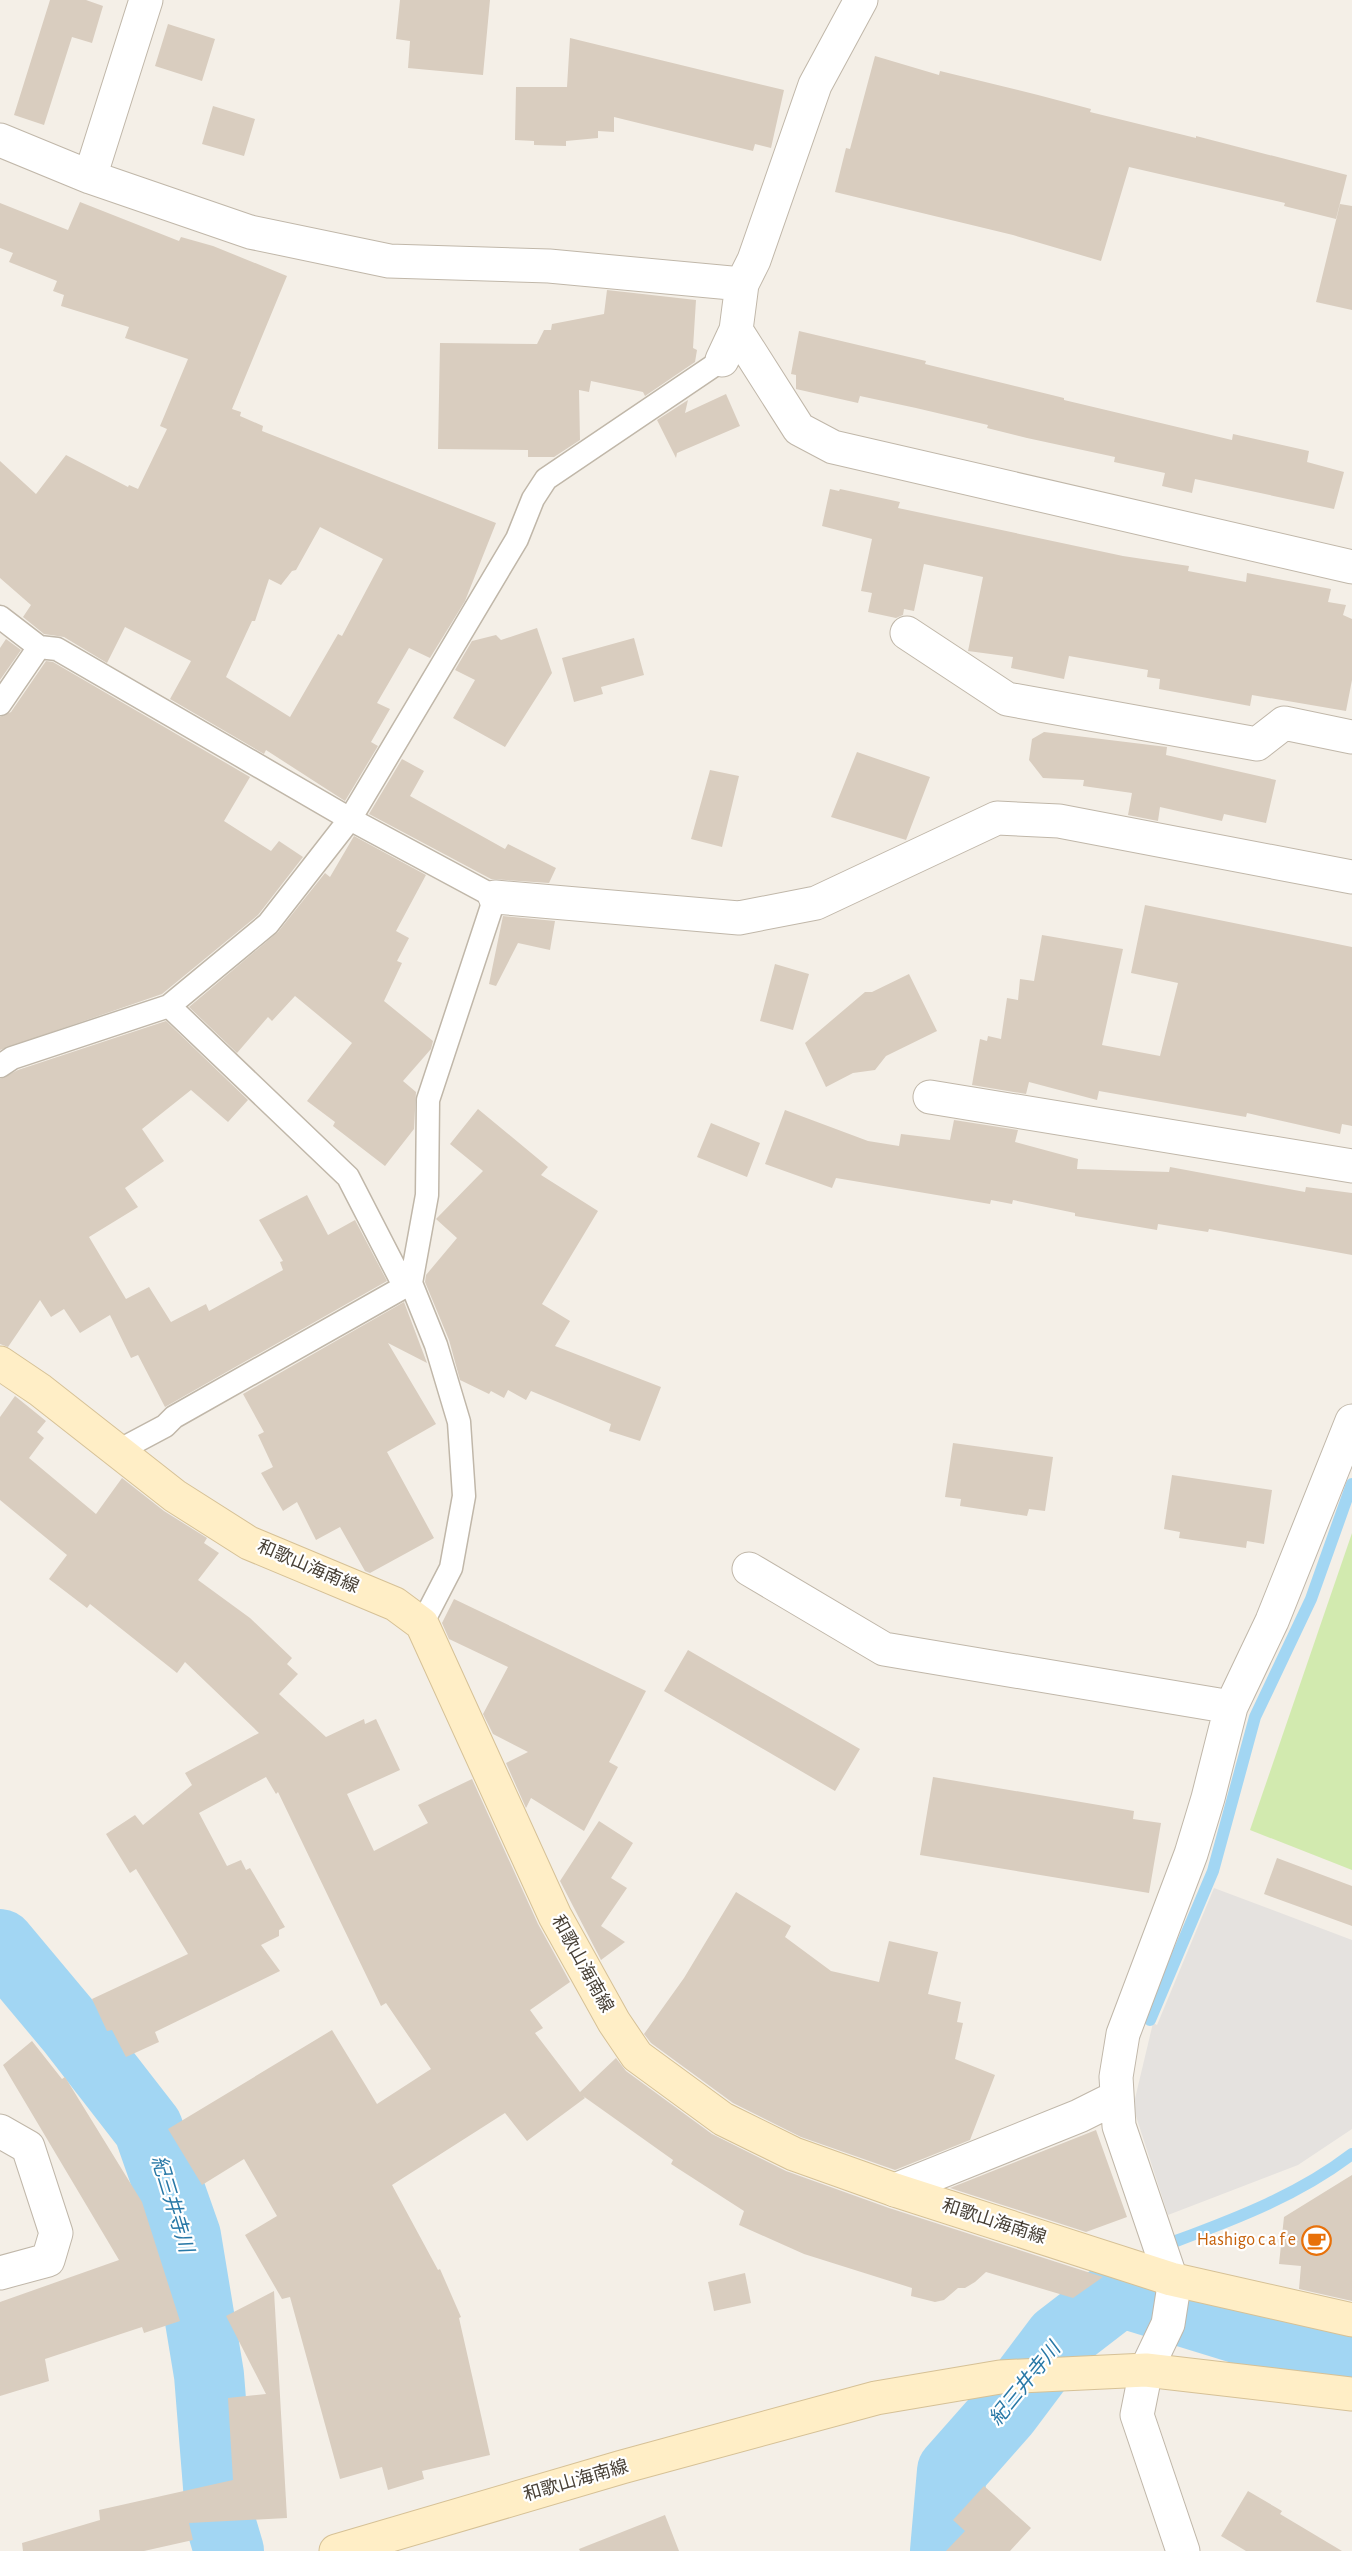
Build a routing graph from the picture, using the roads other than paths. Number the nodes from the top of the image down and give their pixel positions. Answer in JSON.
{"nodes":[{"id":1,"x":146,"y":0,"type":"edge"},
{"id":2,"x":861,"y":0,"type":"edge"},
{"id":3,"x":0,"y":140,"type":"edge"},
{"id":4,"x":90,"y":177,"type":"junction"},
{"id":5,"x":742,"y":284,"type":"junction"},
{"id":6,"x":736,"y":330,"type":"junction"},
{"id":7,"x":722,"y":360,"type":"joint"},
{"id":8,"x":1352,"y":567,"type":"edge"},
{"id":9,"x":0,"y":617,"type":"edge"},
{"id":10,"x":907,"y":633,"type":"dead end"},
{"id":11,"x":39,"y":647,"type":"junction"},
{"id":12,"x":0,"y":704,"type":"edge"},
{"id":13,"x":1352,"y":737,"type":"edge"},
{"id":14,"x":350,"y":819,"type":"junction"},
{"id":15,"x":1352,"y":877,"type":"edge"},
{"id":16,"x":495,"y":897,"type":"junction"},
{"id":17,"x":169,"y":1006,"type":"junction"},
{"id":18,"x":0,"y":1066,"type":"edge"},
{"id":19,"x":930,"y":1097,"type":"dead end"},
{"id":20,"x":1352,"y":1166,"type":"edge"},
{"id":21,"x":411,"y":1283,"type":"junction"},
{"id":22,"x":0,"y":1363,"type":"edge"},
{"id":23,"x":1352,"y":1421,"type":"edge"},
{"id":24,"x":118,"y":1451,"type":"junction"},
{"id":25,"x":749,"y":1569,"type":"dead end"},
{"id":26,"x":422,"y":1624,"type":"junction"},
{"id":27,"x":1231,"y":1707,"type":"junction"},
{"id":28,"x":1117,"y":2097,"type":"junction"},
{"id":29,"x":0,"y":2131,"type":"edge"},
{"id":30,"x":895,"y":2190,"type":"junction"},
{"id":31,"x":0,"y":2273,"type":"edge"},
{"id":32,"x":1172,"y":2286,"type":"junction"},
{"id":33,"x":1352,"y":2320,"type":"edge"},
{"id":34,"x":1146,"y":2370,"type":"junction"},
{"id":35,"x":1352,"y":2394,"type":"edge"},
{"id":36,"x":336,"y":2551,"type":"edge"},
{"id":37,"x":1183,"y":2551,"type":"edge"}],
"edges":[{"from":1,"to":4,"type":"street"},
{"from":2,"to":5,"type":"street"},
{"from":3,"to":4,"type":"street"},
{"from":4,"to":5,"type":"street"},
{"from":5,"to":6,"type":"street"},
{"from":6,"to":7,"type":"street"},
{"from":6,"to":8,"type":"street"},
{"from":7,"to":14,"type":"lane"},
{"from":9,"to":11,"type":"lane"},
{"from":10,"to":13,"type":"street"},
{"from":11,"to":12,"type":"lane"},
{"from":11,"to":14,"type":"lane"},
{"from":14,"to":16,"type":"lane"},
{"from":14,"to":17,"type":"lane"},
{"from":15,"to":16,"type":"street"},
{"from":16,"to":21,"type":"lane"},
{"from":17,"to":18,"type":"lane"},
{"from":17,"to":21,"type":"lane"},
{"from":19,"to":20,"type":"street"},
{"from":21,"to":24,"type":"lane"},
{"from":21,"to":26,"type":"lane"},
{"from":22,"to":24,"type":"main road","name":"和歌山海南線"},
{"from":23,"to":27,"type":"street"},
{"from":24,"to":26,"type":"main road","name":"和歌山海南線"},
{"from":25,"to":27,"type":"street"},
{"from":26,"to":30,"type":"main road","name":"和歌山海南線"},
{"from":27,"to":28,"type":"street"},
{"from":28,"to":30,"type":"street"},
{"from":28,"to":32,"type":"street"},
{"from":29,"to":31,"type":"street"},
{"from":30,"to":32,"type":"main road","name":"和歌山海南線"},
{"from":32,"to":33,"type":"main road","name":"和歌山海南線"},
{"from":32,"to":34,"type":"street"},
{"from":34,"to":35,"type":"main road","name":"和歌山海南線"},
{"from":34,"to":36,"type":"main road","name":"和歌山海南線"},
{"from":34,"to":37,"type":"street"}]}
